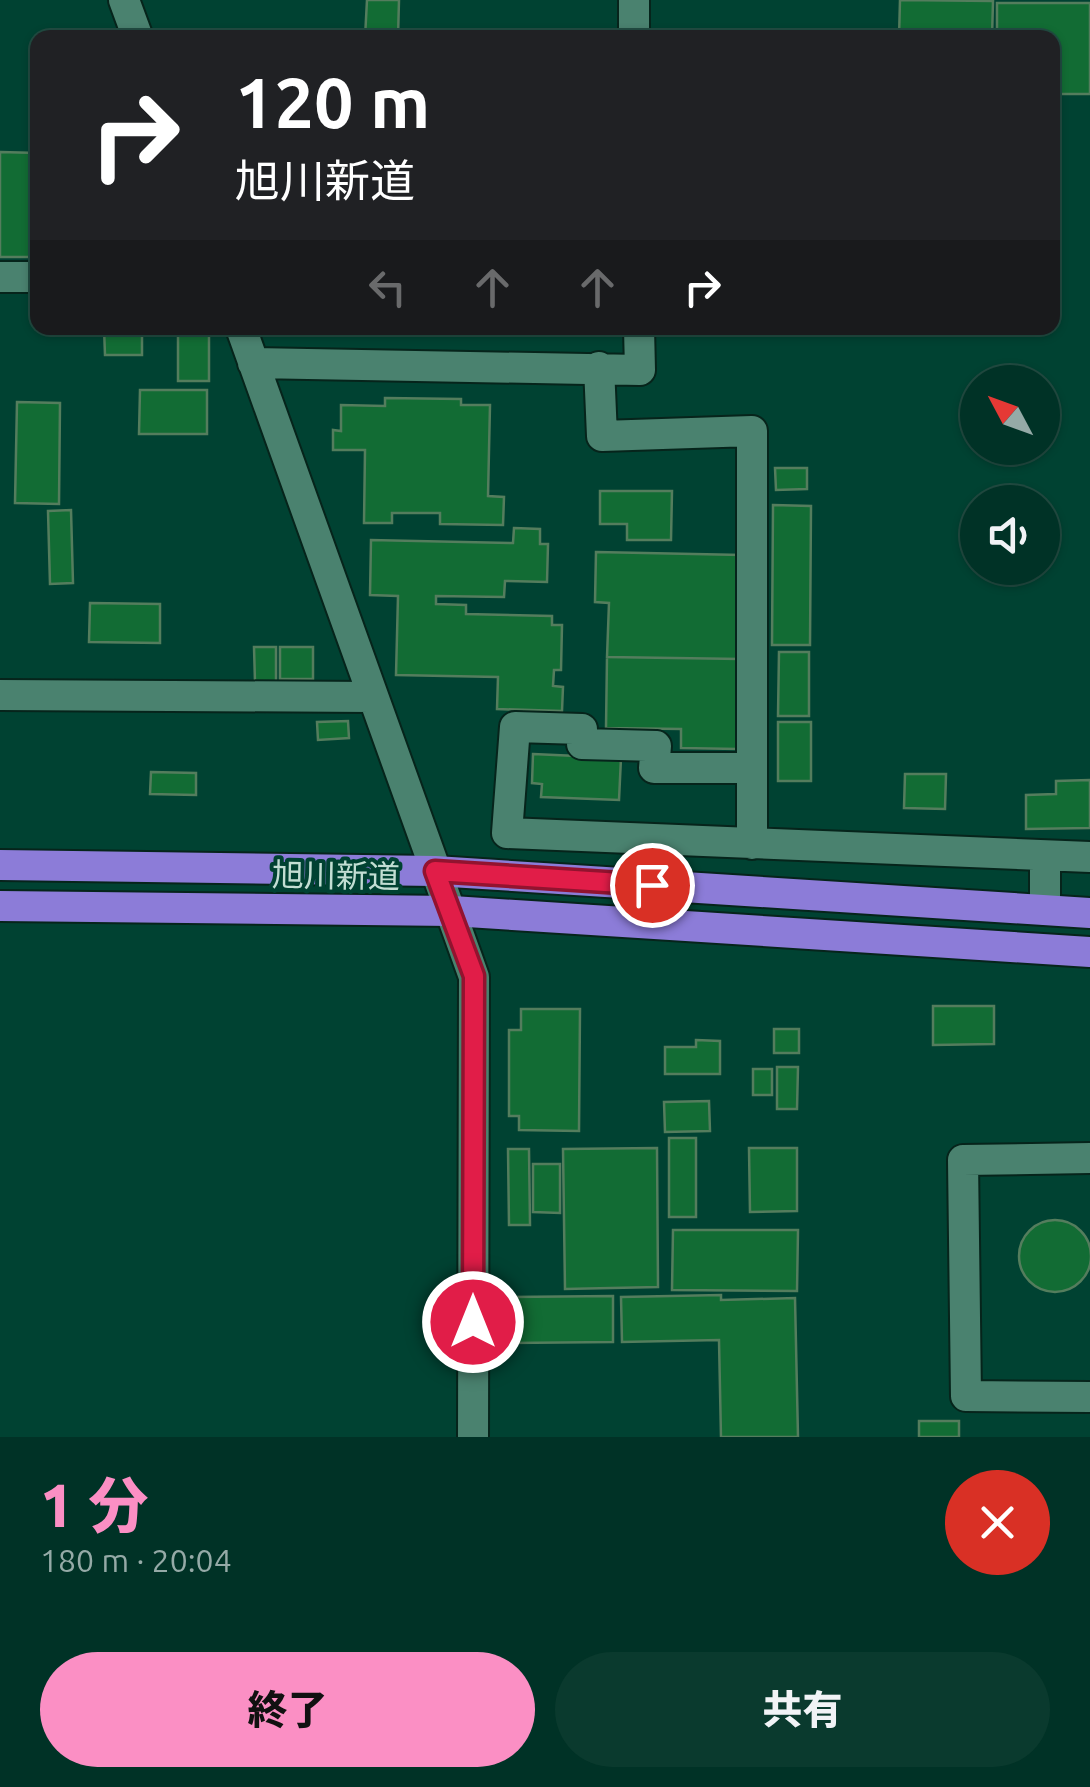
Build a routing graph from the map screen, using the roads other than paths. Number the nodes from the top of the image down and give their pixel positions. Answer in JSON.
{"nodes":[{"id":1,"x":124,"y":0,"type":"edge"},
{"id":2,"x":634,"y":0,"type":"edge"},
{"id":3,"x":135,"y":30,"type":"edge"},
{"id":4,"x":634,"y":30,"type":"edge"},
{"id":5,"x":0,"y":277,"type":"edge"},
{"id":6,"x":30,"y":277,"type":"edge"},
{"id":7,"x":244,"y":335,"type":"edge"},
{"id":8,"x":639,"y":335,"type":"edge"},
{"id":9,"x":254,"y":363,"type":"junction"},
{"id":10,"x":599,"y":368,"type":"junction"},
{"id":11,"x":0,"y":696,"type":"edge"},
{"id":12,"x":372,"y":697,"type":"junction"},
{"id":13,"x":752,"y":768,"type":"junction"},
{"id":14,"x":567,"y":835,"type":"junction"},
{"id":15,"x":752,"y":844,"type":"junction"},
{"id":16,"x":1090,"y":856,"type":"edge"},
{"id":17,"x":1046,"y":857,"type":"junction"},
{"id":18,"x":0,"y":865,"type":"edge"},
{"id":19,"x":435,"y":871,"type":"junction"},
{"id":20,"x":574,"y":880,"type":"junction"},
{"id":21,"x":0,"y":906,"type":"edge"},
{"id":22,"x":1045,"y":910,"type":"junction"},
{"id":23,"x":452,"y":911,"type":"junction"},
{"id":24,"x":1090,"y":912,"type":"edge"},
{"id":25,"x":1090,"y":952,"type":"edge"},
{"id":26,"x":1090,"y":1158,"type":"edge"},
{"id":27,"x":1090,"y":1397,"type":"edge"},
{"id":28,"x":472,"y":1437,"type":"edge"}],
"edges":[{"from":1,"to":3,"type":"street"},
{"from":2,"to":4,"type":"street"},
{"from":5,"to":6,"type":"street"},
{"from":7,"to":9,"type":"street"},
{"from":8,"to":10,"type":"street"},
{"from":9,"to":10,"type":"street"},
{"from":9,"to":12,"type":"street"},
{"from":10,"to":13,"type":"street"},
{"from":11,"to":12,"type":"street"},
{"from":12,"to":19,"type":"street"},
{"from":13,"to":14,"type":"street"},
{"from":13,"to":15,"type":"street"},
{"from":14,"to":15,"type":"street"},
{"from":14,"to":20,"type":"street"},
{"from":15,"to":17,"type":"street"},
{"from":16,"to":17,"type":"street"},
{"from":17,"to":22,"type":"street"},
{"from":18,"to":19,"type":"highway","name":"旭川新道"},
{"from":19,"to":20,"type":"highway","name":"旭川新道"},
{"from":19,"to":23,"type":"street"},
{"from":20,"to":22,"type":"highway","name":"旭川新道"},
{"from":21,"to":23,"type":"highway","name":"旭川新道"},
{"from":22,"to":24,"type":"highway","name":"旭川新道"},
{"from":23,"to":25,"type":"highway","name":"旭川新道"},
{"from":23,"to":28,"type":"street"},
{"from":26,"to":27,"type":"street"}]}
